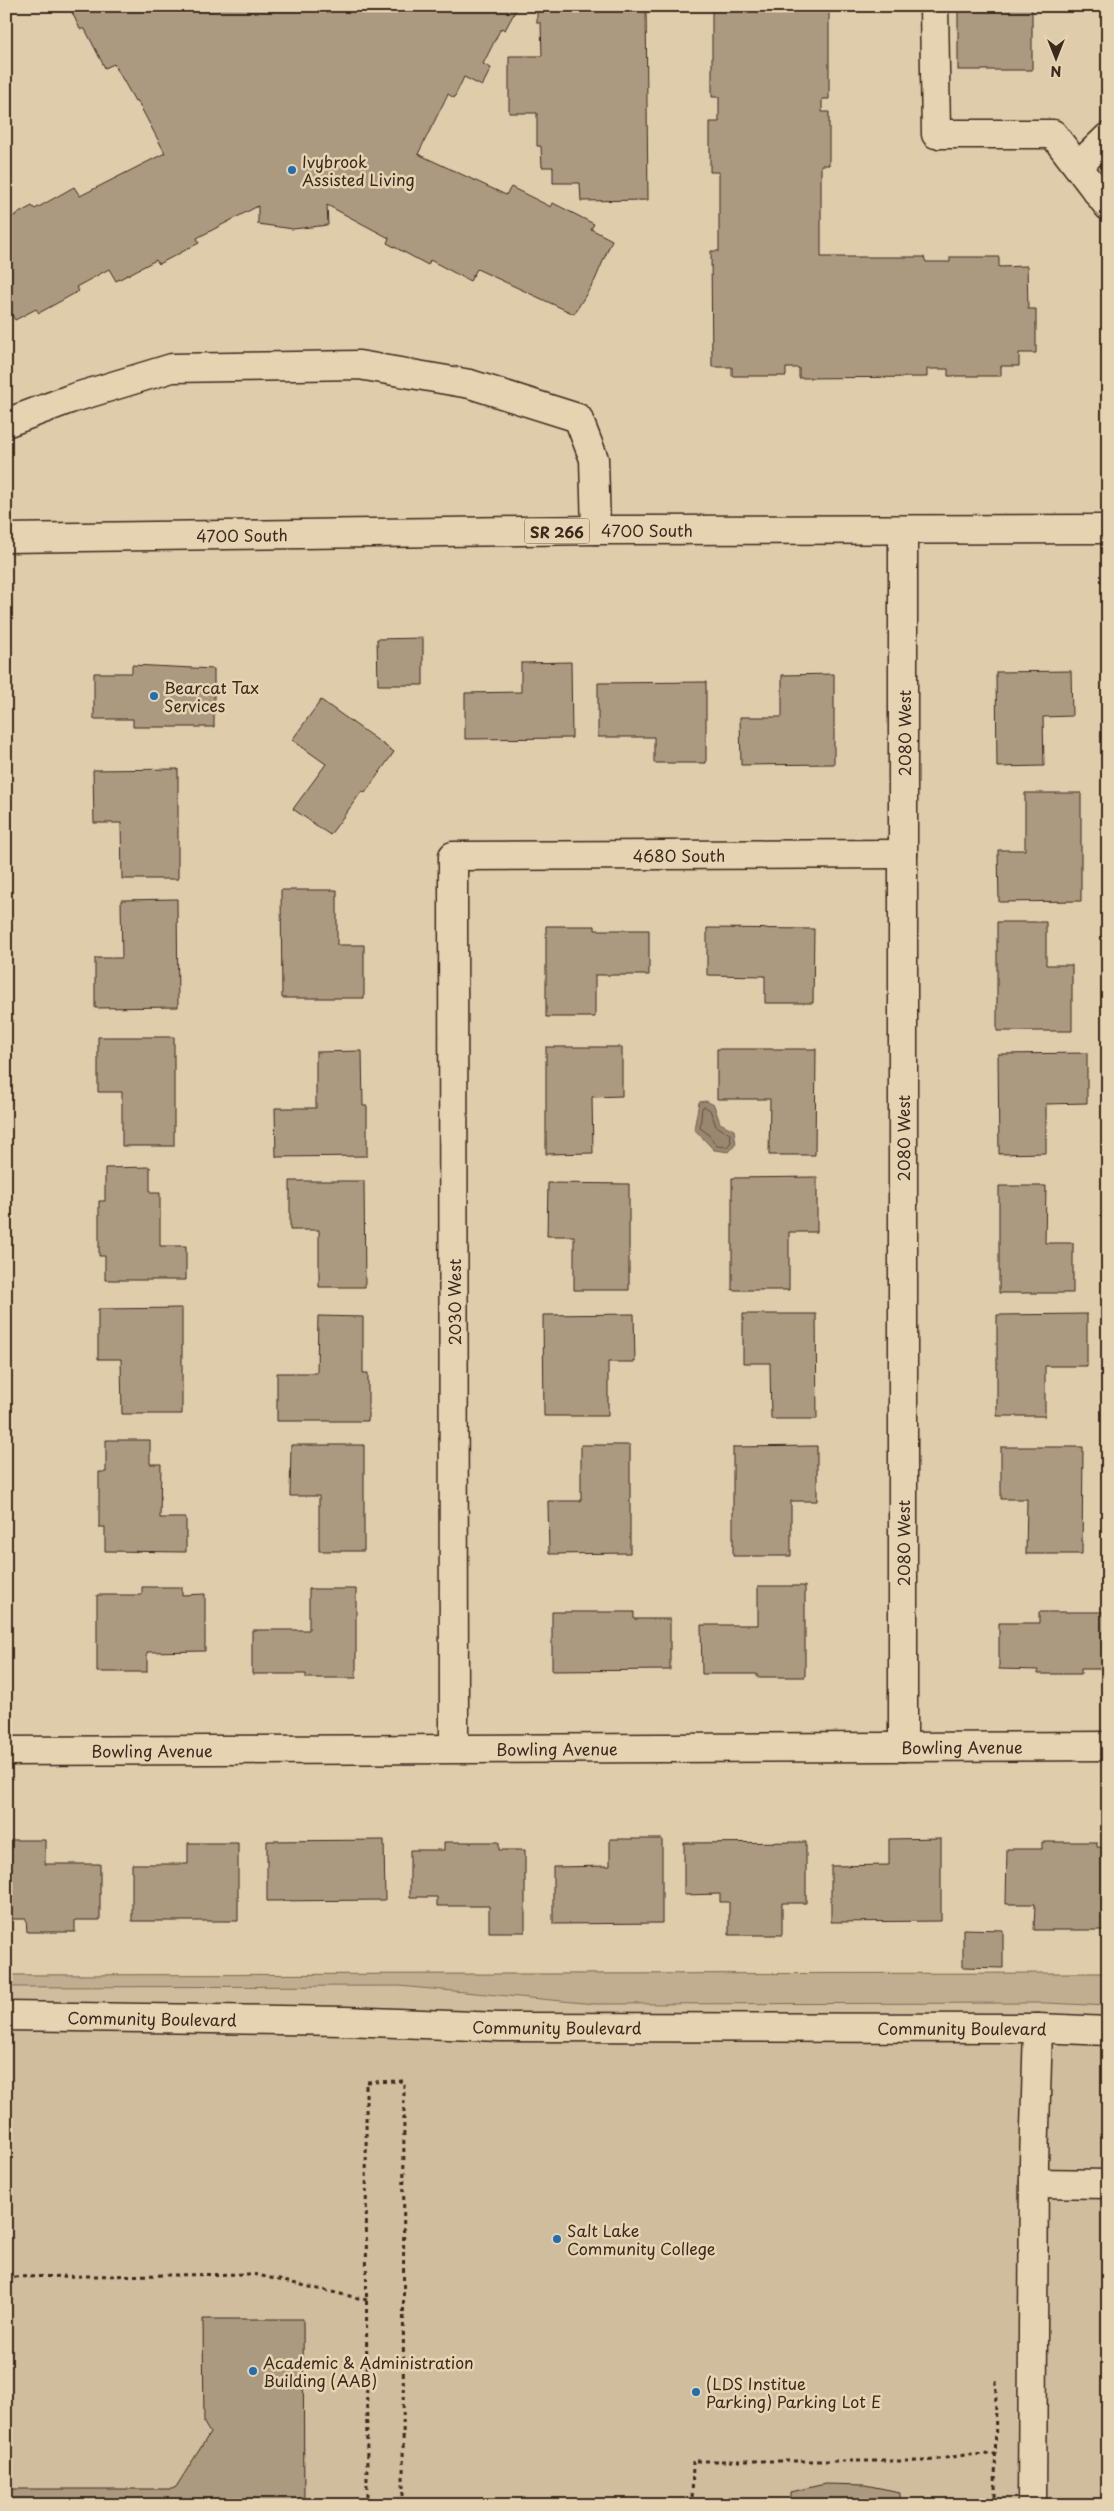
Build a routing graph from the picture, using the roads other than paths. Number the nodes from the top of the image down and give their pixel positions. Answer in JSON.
{"nodes":[{"id":1,"x":934,"y":6,"type":"edge"},
{"id":2,"x":1108,"y":137,"type":"edge"},
{"id":3,"x":1078,"y":166,"type":"junction"},
{"id":4,"x":1108,"y":206,"type":"edge"},
{"id":5,"x":6,"y":423,"type":"edge"},
{"id":6,"x":1108,"y":529,"type":"edge"},
{"id":7,"x":596,"y":530,"type":"junction"},
{"id":8,"x":903,"y":530,"type":"junction"},
{"id":9,"x":6,"y":538,"type":"edge"},
{"id":10,"x":903,"y":854,"type":"junction"},
{"id":11,"x":453,"y":856,"type":"joint"},
{"id":12,"x":1108,"y":1746,"type":"edge"},
{"id":13,"x":903,"y":1747,"type":"junction"},
{"id":14,"x":454,"y":1748,"type":"junction"},
{"id":15,"x":6,"y":1751,"type":"edge"},
{"id":16,"x":6,"y":2016,"type":"edge"},
{"id":17,"x":1038,"y":2028,"type":"junction"},
{"id":18,"x":1108,"y":2031,"type":"edge"},
{"id":19,"x":1034,"y":2183,"type":"junction"},
{"id":20,"x":1108,"y":2184,"type":"edge"},
{"id":21,"x":1032,"y":2505,"type":"edge"}],
"edges":[{"from":1,"to":3,"type":"street"},
{"from":2,"to":3,"type":"street"},
{"from":3,"to":4,"type":"street"},
{"from":5,"to":7,"type":"street"},
{"from":6,"to":8,"type":"street","name":"4700 South","number":"SR 266"},
{"from":7,"to":8,"type":"street","name":"4700 South","number":"SR 266"},
{"from":7,"to":9,"type":"street","name":"4700 South","number":"SR 266"},
{"from":8,"to":10,"type":"street","name":"2080 West"},
{"from":10,"to":11,"type":"street","name":"4680 South"},
{"from":10,"to":13,"type":"street","name":"2080 West"},
{"from":11,"to":14,"type":"street","name":"2030 West"},
{"from":12,"to":13,"type":"street","name":"Bowling Avenue"},
{"from":13,"to":14,"type":"street","name":"Bowling Avenue"},
{"from":14,"to":15,"type":"street","name":"Bowling Avenue"},
{"from":16,"to":17,"type":"street","name":"Community Boulevard"},
{"from":17,"to":18,"type":"street","name":"Community Boulevard"},
{"from":17,"to":19,"type":"street"},
{"from":19,"to":20,"type":"street"},
{"from":19,"to":21,"type":"street"}]}
